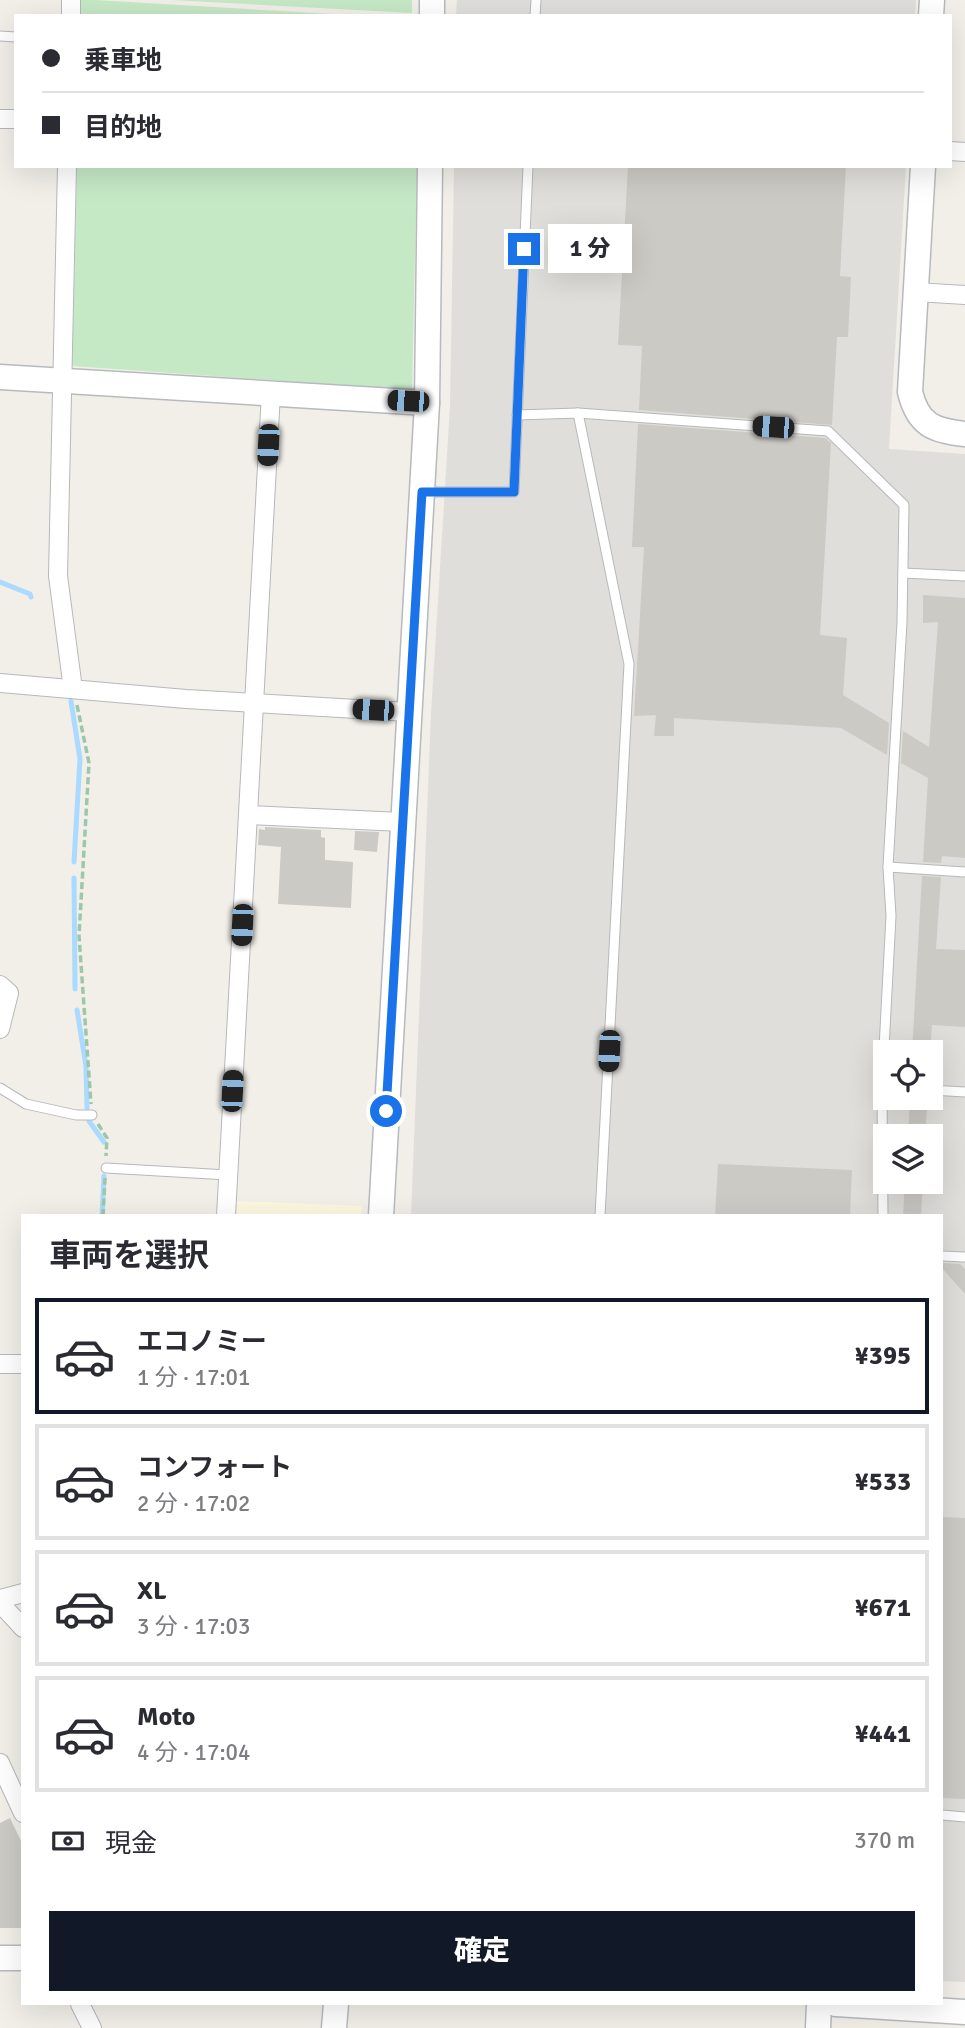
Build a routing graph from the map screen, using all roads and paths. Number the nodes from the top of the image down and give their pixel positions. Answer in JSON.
{"nodes":[{"id":1,"x":67,"y":168,"type":"edge"},
{"id":2,"x":430,"y":168,"type":"edge"},
{"id":3,"x":528,"y":168,"type":"edge"},
{"id":4,"x":923,"y":168,"type":"edge"},
{"id":5,"x":916,"y":292,"type":"junction"},
{"id":6,"x":965,"y":295,"type":"edge"},
{"id":7,"x":0,"y":377,"type":"edge"},
{"id":8,"x":61,"y":380,"type":"junction"},
{"id":9,"x":271,"y":393,"type":"junction"},
{"id":10,"x":427,"y":403,"type":"junction"},
{"id":11,"x":578,"y":412,"type":"junction"},
{"id":12,"x":517,"y":415,"type":"junction"},
{"id":13,"x":965,"y":434,"type":"edge"},
{"id":14,"x":422,"y":492,"type":"junction"},
{"id":15,"x":903,"y":573,"type":"junction"},
{"id":16,"x":965,"y":576,"type":"edge"},
{"id":17,"x":0,"y":683,"type":"edge"},
{"id":18,"x":73,"y":689,"type":"junction"},
{"id":19,"x":253,"y":703,"type":"junction"},
{"id":20,"x":408,"y":712,"type":"junction"},
{"id":21,"x":248,"y":814,"type":"junction"},
{"id":22,"x":402,"y":822,"type":"junction"},
{"id":23,"x":888,"y":867,"type":"junction"},
{"id":24,"x":965,"y":872,"type":"edge"},
{"id":25,"x":0,"y":985,"type":"edge"},
{"id":26,"x":0,"y":1029,"type":"edge"},
{"id":27,"x":886,"y":1040,"type":"edge"},
{"id":28,"x":0,"y":1088,"type":"edge"},
{"id":29,"x":943,"y":1091,"type":"edge"},
{"id":30,"x":965,"y":1092,"type":"edge"},
{"id":31,"x":884,"y":1110,"type":"edge"},
{"id":32,"x":92,"y":1115,"type":"junction"},
{"id":33,"x":106,"y":1168,"type":"junction"},
{"id":34,"x":228,"y":1175,"type":"junction"},
{"id":35,"x":103,"y":1214,"type":"edge"},
{"id":36,"x":226,"y":1214,"type":"edge"},
{"id":37,"x":381,"y":1214,"type":"edge"},
{"id":38,"x":600,"y":1214,"type":"edge"},
{"id":39,"x":883,"y":1214,"type":"edge"},
{"id":40,"x":943,"y":1256,"type":"edge"},
{"id":41,"x":965,"y":1257,"type":"edge"},
{"id":42,"x":0,"y":1364,"type":"edge"},
{"id":43,"x":21,"y":1364,"type":"edge"},
{"id":44,"x":21,"y":1594,"type":"edge"},
{"id":45,"x":0,"y":1601,"type":"edge"},
{"id":46,"x":21,"y":1626,"type":"edge"},
{"id":47,"x":0,"y":1763,"type":"edge"},
{"id":48,"x":21,"y":1809,"type":"edge"},
{"id":49,"x":943,"y":1815,"type":"edge"},
{"id":50,"x":965,"y":1817,"type":"edge"},
{"id":51,"x":0,"y":1958,"type":"edge"},
{"id":52,"x":21,"y":1958,"type":"edge"},
{"id":53,"x":80,"y":2005,"type":"edge"},
{"id":54,"x":336,"y":2005,"type":"edge"},
{"id":55,"x":819,"y":2005,"type":"edge"},
{"id":56,"x":861,"y":2005,"type":"edge"},
{"id":57,"x":965,"y":2012,"type":"edge"},
{"id":58,"x":92,"y":2028,"type":"edge"},
{"id":59,"x":334,"y":2028,"type":"edge"},
{"id":60,"x":818,"y":2028,"type":"edge"}],
"edges":[{"from":1,"to":8,"type":"street"},
{"from":2,"to":10,"type":"street"},
{"from":3,"to":12,"type":"lane"},
{"from":4,"to":5,"type":"street"},
{"from":5,"to":6,"type":"street"},
{"from":5,"to":13,"type":"street"},
{"from":7,"to":8,"type":"street"},
{"from":8,"to":9,"type":"street"},
{"from":8,"to":18,"type":"street"},
{"from":9,"to":10,"type":"street"},
{"from":9,"to":19,"type":"street"},
{"from":10,"to":14,"type":"street"},
{"from":11,"to":12,"type":"lane"},
{"from":11,"to":15,"type":"lane"},
{"from":11,"to":38,"type":"lane"},
{"from":12,"to":14,"type":"lane"},
{"from":14,"to":20,"type":"street"},
{"from":15,"to":16,"type":"lane"},
{"from":15,"to":23,"type":"lane"},
{"from":17,"to":18,"type":"street"},
{"from":18,"to":19,"type":"street"},
{"from":18,"to":32,"type":"path"},
{"from":19,"to":20,"type":"street"},
{"from":19,"to":21,"type":"street"},
{"from":20,"to":22,"type":"street"},
{"from":21,"to":22,"type":"street"},
{"from":21,"to":34,"type":"street"},
{"from":22,"to":37,"type":"street"},
{"from":23,"to":24,"type":"lane"},
{"from":23,"to":27,"type":"lane"},
{"from":25,"to":26,"type":"street"},
{"from":28,"to":32,"type":"lane"},
{"from":29,"to":30,"type":"lane"},
{"from":31,"to":39,"type":"lane"},
{"from":32,"to":33,"type":"path"},
{"from":33,"to":34,"type":"lane"},
{"from":33,"to":35,"type":"path"},
{"from":34,"to":36,"type":"street"},
{"from":40,"to":41,"type":"lane"},
{"from":42,"to":43,"type":"street"},
{"from":44,"to":45,"type":"street"},
{"from":45,"to":46,"type":"street"},
{"from":47,"to":48,"type":"street"},
{"from":49,"to":50,"type":"lane"},
{"from":51,"to":52,"type":"street"},
{"from":53,"to":58,"type":"street"},
{"from":54,"to":59,"type":"street"},
{"from":55,"to":60,"type":"street"},
{"from":56,"to":57,"type":"street"}]}
